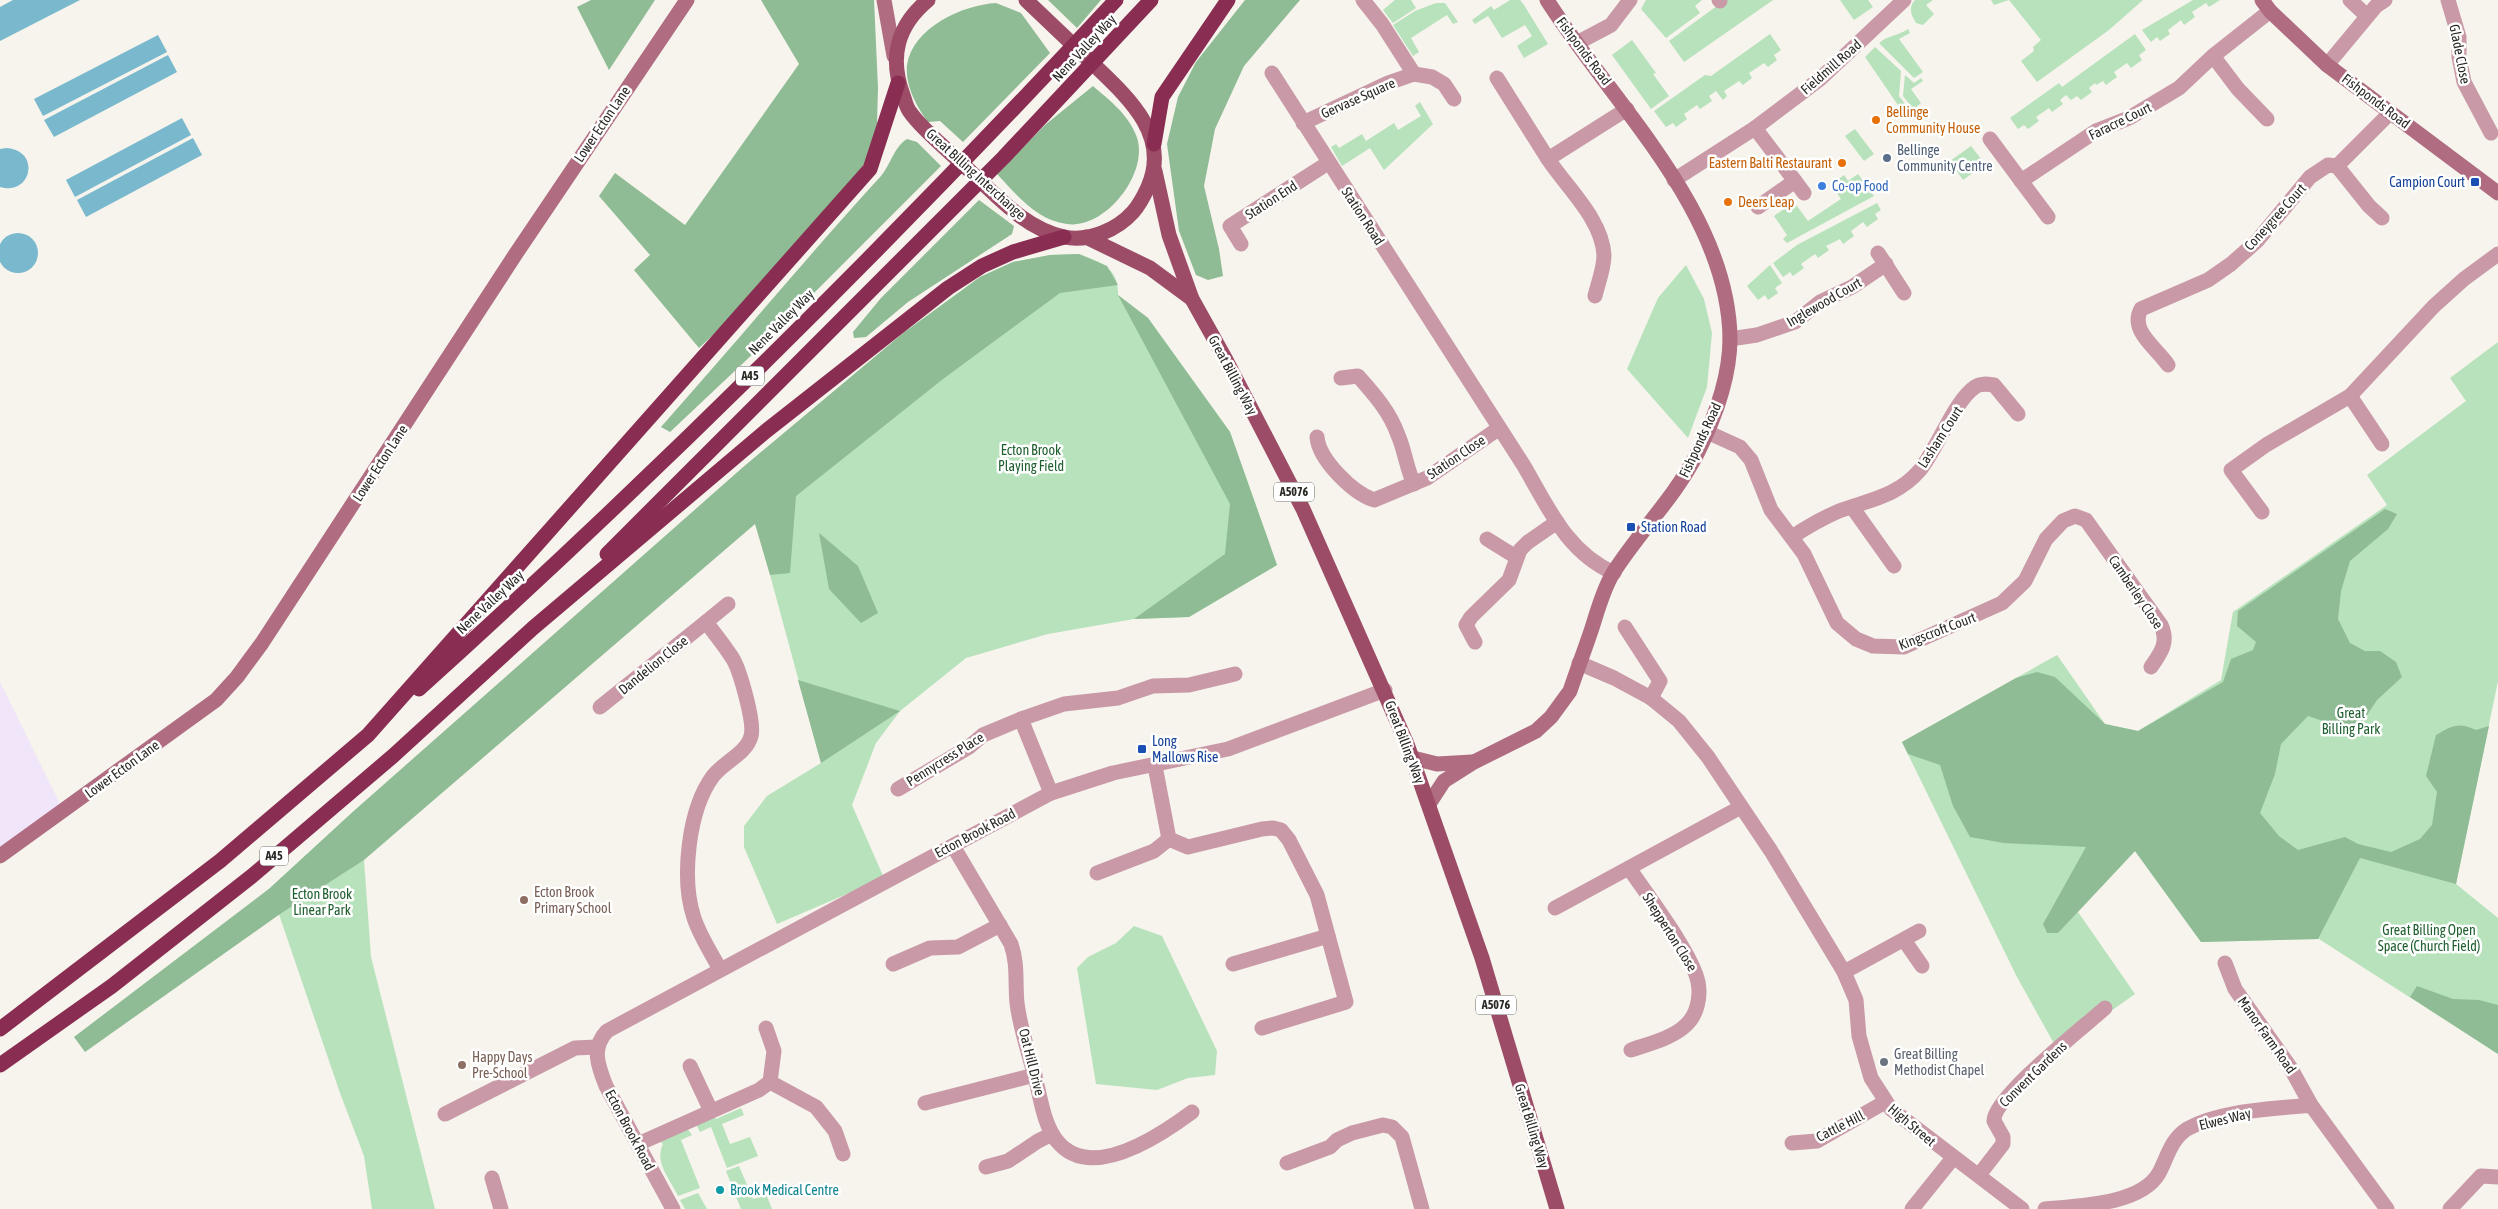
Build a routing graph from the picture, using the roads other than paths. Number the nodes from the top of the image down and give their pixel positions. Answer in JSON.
{"nodes":[{"id":1,"x":687,"y":0,"type":"edge"},
{"id":2,"x":884,"y":0,"type":"edge"},
{"id":3,"x":928,"y":0,"type":"edge"},
{"id":4,"x":1026,"y":0,"type":"edge"},
{"id":5,"x":1116,"y":0,"type":"edge"},
{"id":6,"x":1151,"y":0,"type":"edge"},
{"id":7,"x":1228,"y":0,"type":"edge"},
{"id":8,"x":1363,"y":0,"type":"edge"},
{"id":9,"x":1547,"y":0,"type":"edge"},
{"id":10,"x":1630,"y":0,"type":"edge"},
{"id":11,"x":2350,"y":0,"type":"edge"},
{"id":12,"x":2385,"y":0,"type":"edge"},
{"id":13,"x":2448,"y":0,"type":"edge"},
{"id":14,"x":1902,"y":1,"type":"edge"},
{"id":15,"x":2266,"y":5,"type":"edge"},
{"id":16,"x":2367,"y":16,"type":"junction"},
{"id":17,"x":1577,"y":43,"type":"junction"},
{"id":18,"x":894,"y":56,"type":"junction"},
{"id":19,"x":2214,"y":56,"type":"junction"},
{"id":20,"x":2327,"y":65,"type":"junction"},
{"id":21,"x":1272,"y":73,"type":"dead end"},
{"id":22,"x":1414,"y":74,"type":"junction"},
{"id":23,"x":1497,"y":78,"type":"dead end"},
{"id":24,"x":898,"y":82,"type":"junction"},
{"id":25,"x":1454,"y":99,"type":"dead end"},
{"id":26,"x":1627,"y":109,"type":"junction"},
{"id":27,"x":2390,"y":113,"type":"junction"},
{"id":28,"x":2267,"y":119,"type":"dead end"},
{"id":29,"x":1303,"y":123,"type":"junction"},
{"id":30,"x":1755,"y":128,"type":"junction"},
{"id":31,"x":2491,"y":133,"type":"dead end"},
{"id":32,"x":1990,"y":139,"type":"dead end"},
{"id":33,"x":1154,"y":144,"type":"junction"},
{"id":34,"x":1548,"y":159,"type":"junction"},
{"id":35,"x":1328,"y":164,"type":"junction"},
{"id":36,"x":2337,"y":166,"type":"junction"},
{"id":37,"x":1155,"y":172,"type":"junction"},
{"id":38,"x":1674,"y":180,"type":"junction"},
{"id":39,"x":2021,"y":181,"type":"junction"},
{"id":40,"x":2498,"y":193,"type":"edge"},
{"id":41,"x":1758,"y":207,"type":"dead end"},
{"id":42,"x":2048,"y":217,"type":"dead end"},
{"id":43,"x":2382,"y":218,"type":"dead end"},
{"id":44,"x":1064,"y":237,"type":"junction"},
{"id":45,"x":1086,"y":237,"type":"junction"},
{"id":46,"x":1241,"y":244,"type":"dead end"},
{"id":47,"x":2498,"y":254,"type":"edge"},
{"id":48,"x":1904,"y":293,"type":"dead end"},
{"id":49,"x":1595,"y":296,"type":"dead end"},
{"id":50,"x":1192,"y":299,"type":"junction"},
{"id":51,"x":1730,"y":338,"type":"junction"},
{"id":52,"x":2168,"y":365,"type":"dead end"},
{"id":53,"x":1342,"y":378,"type":"dead end"},
{"id":54,"x":2350,"y":396,"type":"junction"},
{"id":55,"x":2018,"y":414,"type":"dead end"},
{"id":56,"x":1498,"y":429,"type":"junction"},
{"id":57,"x":1707,"y":432,"type":"junction"},
{"id":58,"x":1317,"y":436,"type":"dead end"},
{"id":59,"x":2382,"y":444,"type":"dead end"},
{"id":60,"x":1414,"y":484,"type":"junction"},
{"id":61,"x":1852,"y":507,"type":"junction"},
{"id":62,"x":2262,"y":512,"type":"dead end"},
{"id":63,"x":2086,"y":520,"type":"joint"},
{"id":64,"x":1557,"y":522,"type":"junction"},
{"id":65,"x":1792,"y":537,"type":"junction"},
{"id":66,"x":1487,"y":539,"type":"dead end"},
{"id":67,"x":1516,"y":557,"type":"junction"},
{"id":68,"x":1894,"y":566,"type":"dead end"},
{"id":69,"x":1614,"y":573,"type":"junction"},
{"id":70,"x":728,"y":604,"type":"dead end"},
{"id":71,"x":706,"y":622,"type":"junction"},
{"id":72,"x":1625,"y":627,"type":"dead end"},
{"id":73,"x":532,"y":628,"type":"junction"},
{"id":74,"x":1475,"y":642,"type":"dead end"},
{"id":75,"x":1579,"y":664,"type":"junction"},
{"id":76,"x":2151,"y":667,"type":"dead end"},
{"id":77,"x":1235,"y":674,"type":"dead end"},
{"id":78,"x":1385,"y":690,"type":"junction"},
{"id":79,"x":1651,"y":698,"type":"junction"},
{"id":80,"x":600,"y":707,"type":"dead end"},
{"id":81,"x":1022,"y":719,"type":"junction"},
{"id":82,"x":368,"y":735,"type":"junction"},
{"id":83,"x":1412,"y":758,"type":"junction"},
{"id":84,"x":1474,"y":762,"type":"junction"},
{"id":85,"x":1155,"y":766,"type":"junction"},
{"id":86,"x":898,"y":789,"type":"dead end"},
{"id":87,"x":1051,"y":793,"type":"junction"},
{"id":88,"x":1429,"y":804,"type":"junction"},
{"id":89,"x":1741,"y":807,"type":"junction"},
{"id":90,"x":1169,"y":839,"type":"junction"},
{"id":91,"x":953,"y":846,"type":"junction"},
{"id":92,"x":0,"y":856,"type":"edge"},
{"id":93,"x":1629,"y":868,"type":"junction"},
{"id":94,"x":1096,"y":873,"type":"dead end"},
{"id":95,"x":1555,"y":908,"type":"dead end"},
{"id":96,"x":1000,"y":925,"type":"junction"},
{"id":97,"x":1919,"y":930,"type":"dead end"},
{"id":98,"x":1328,"y":936,"type":"junction"},
{"id":99,"x":1904,"y":940,"type":"junction"},
{"id":100,"x":2225,"y":963,"type":"dead end"},
{"id":101,"x":893,"y":964,"type":"dead end"},
{"id":102,"x":1233,"y":964,"type":"dead end"},
{"id":103,"x":1922,"y":966,"type":"dead end"},
{"id":104,"x":720,"y":969,"type":"junction"},
{"id":105,"x":1844,"y":972,"type":"junction"},
{"id":106,"x":2105,"y":1008,"type":"dead end"},
{"id":107,"x":766,"y":1028,"type":"dead end"},
{"id":108,"x":1262,"y":1028,"type":"dead end"},
{"id":109,"x":0,"y":1029,"type":"edge"},
{"id":110,"x":597,"y":1047,"type":"junction"},
{"id":111,"x":1631,"y":1050,"type":"dead end"},
{"id":112,"x":0,"y":1065,"type":"edge"},
{"id":113,"x":690,"y":1066,"type":"dead end"},
{"id":114,"x":1035,"y":1075,"type":"junction"},
{"id":115,"x":770,"y":1082,"type":"junction"},
{"id":116,"x":1885,"y":1102,"type":"junction"},
{"id":117,"x":925,"y":1103,"type":"dead end"},
{"id":118,"x":2311,"y":1105,"type":"junction"},
{"id":119,"x":711,"y":1111,"type":"junction"},
{"id":120,"x":1192,"y":1112,"type":"dead end"},
{"id":121,"x":444,"y":1114,"type":"dead end"},
{"id":122,"x":1052,"y":1134,"type":"junction"},
{"id":123,"x":1792,"y":1143,"type":"dead end"},
{"id":124,"x":638,"y":1144,"type":"junction"},
{"id":125,"x":843,"y":1154,"type":"dead end"},
{"id":126,"x":1953,"y":1158,"type":"junction"},
{"id":127,"x":1286,"y":1163,"type":"dead end"},
{"id":128,"x":986,"y":1167,"type":"dead end"},
{"id":129,"x":1979,"y":1175,"type":"junction"},
{"id":130,"x":2498,"y":1177,"type":"edge"},
{"id":131,"x":492,"y":1178,"type":"dead end"},
{"id":132,"x":502,"y":1209,"type":"edge"},
{"id":133,"x":673,"y":1209,"type":"edge"},
{"id":134,"x":1422,"y":1209,"type":"edge"},
{"id":135,"x":1557,"y":1209,"type":"edge"},
{"id":136,"x":1912,"y":1209,"type":"edge"},
{"id":137,"x":2022,"y":1209,"type":"edge"},
{"id":138,"x":2045,"y":1209,"type":"edge"},
{"id":139,"x":2387,"y":1209,"type":"edge"},
{"id":140,"x":2450,"y":1209,"type":"edge"}],
"edges":[{"from":1,"to":92,"type":"street","name":"Lower Ecton Lane"},
{"from":2,"to":18,"type":"street"},
{"from":3,"to":18,"type":"main road","name":"Great Billing Interchange"},
{"from":4,"to":33,"type":"main road","name":"Great Billing Interchange"},
{"from":5,"to":82,"type":"highway","name":"Nene Valley Way","number":"A45"},
{"from":6,"to":73,"type":"highway","name":"Nene Valley Way","number":"A45"},
{"from":7,"to":33,"type":"highway"},
{"from":8,"to":22,"type":"street","name":"Gervase Square"},
{"from":9,"to":17,"type":"street","name":"Fishponds Road"},
{"from":10,"to":17,"type":"street"},
{"from":11,"to":16,"type":"street"},
{"from":12,"to":16,"type":"street"},
{"from":13,"to":31,"type":"street","name":"Glade Close"},
{"from":14,"to":30,"type":"street","name":"Fieldmill Road"},
{"from":15,"to":19,"type":"street","name":"Faracre Court"},
{"from":15,"to":20,"type":"street","name":"Fishponds Road"},
{"from":16,"to":20,"type":"street"},
{"from":17,"to":26,"type":"street","name":"Fishponds Road"},
{"from":18,"to":24,"type":"main road","name":"Great Billing Interchange"},
{"from":19,"to":28,"type":"street"},
{"from":19,"to":39,"type":"street","name":"Faracre Court"},
{"from":20,"to":27,"type":"street","name":"Fishponds Road"},
{"from":21,"to":29,"type":"street","name":"Station Road"},
{"from":22,"to":25,"type":"street"},
{"from":22,"to":29,"type":"street","name":"Gervase Square"},
{"from":23,"to":34,"type":"street"},
{"from":24,"to":44,"type":"main road","name":"Great Billing Interchange"},
{"from":24,"to":82,"type":"highway"},
{"from":26,"to":34,"type":"street"},
{"from":26,"to":38,"type":"street","name":"Fishponds Road"},
{"from":27,"to":36,"type":"street","name":"Coneygree Court"},
{"from":27,"to":40,"type":"street","name":"Fishponds Road"},
{"from":29,"to":35,"type":"street","name":"Station Road"},
{"from":30,"to":38,"type":"street","name":"Fieldmill Road"},
{"from":30,"to":41,"type":"street"},
{"from":32,"to":39,"type":"street"},
{"from":33,"to":37,"type":"main road","name":"Great Billing Interchange"},
{"from":34,"to":49,"type":"street"},
{"from":35,"to":46,"type":"street","name":"Station End"},
{"from":35,"to":56,"type":"street","name":"Station Road"},
{"from":36,"to":43,"type":"street"},
{"from":36,"to":52,"type":"street","name":"Coneygree Court"},
{"from":37,"to":45,"type":"main road","name":"Great Billing Interchange"},
{"from":37,"to":50,"type":"main road","name":"Great Billing Way","number":"A5076"},
{"from":38,"to":51,"type":"street","name":"Fishponds Road"},
{"from":39,"to":42,"type":"street"},
{"from":44,"to":45,"type":"main road","name":"Great Billing Interchange"},
{"from":44,"to":73,"type":"highway"},
{"from":45,"to":50,"type":"main road","name":"Great Billing Way","number":"A5076"},
{"from":47,"to":54,"type":"street"},
{"from":48,"to":51,"type":"street","name":"Inglewood Court"},
{"from":50,"to":78,"type":"main road","name":"Great Billing Way","number":"A5076"},
{"from":51,"to":57,"type":"street","name":"Fishponds Road"},
{"from":53,"to":60,"type":"street","name":"Station Close"},
{"from":54,"to":59,"type":"street"},
{"from":54,"to":62,"type":"street"},
{"from":55,"to":61,"type":"street","name":"Lasham Court"},
{"from":56,"to":60,"type":"street","name":"Station Close"},
{"from":56,"to":64,"type":"street","name":"Station Road"},
{"from":57,"to":65,"type":"street","name":"Kingscroft Court"},
{"from":57,"to":69,"type":"street","name":"Fishponds Road"},
{"from":58,"to":60,"type":"street","name":"Station Close"},
{"from":61,"to":65,"type":"street","name":"Lasham Court"},
{"from":61,"to":68,"type":"street"},
{"from":63,"to":65,"type":"street","name":"Kingscroft Court"},
{"from":63,"to":76,"type":"street","name":"Camberley Close"},
{"from":64,"to":67,"type":"street"},
{"from":64,"to":69,"type":"street","name":"Station Road"},
{"from":66,"to":67,"type":"street"},
{"from":67,"to":74,"type":"street"},
{"from":69,"to":75,"type":"street","name":"Fishponds Road"},
{"from":70,"to":71,"type":"street","name":"Dandelion Close"},
{"from":71,"to":80,"type":"street","name":"Dandelion Close"},
{"from":71,"to":104,"type":"street"},
{"from":72,"to":79,"type":"street"},
{"from":73,"to":112,"type":"highway","number":"A45"},
{"from":75,"to":79,"type":"street"},
{"from":75,"to":84,"type":"street","name":"Fishponds Road"},
{"from":77,"to":81,"type":"street","name":"Pennycress Place"},
{"from":78,"to":83,"type":"main road","name":"Great Billing Way","number":"A5076"},
{"from":78,"to":85,"type":"street","name":"Ecton Brook Road"},
{"from":79,"to":89,"type":"street"},
{"from":81,"to":86,"type":"street","name":"Pennycress Place"},
{"from":81,"to":87,"type":"street"},
{"from":82,"to":109,"type":"highway","number":"A45"},
{"from":83,"to":84,"type":"street","name":"Fishponds Road"},
{"from":83,"to":88,"type":"main road","name":"Great Billing Way","number":"A5076"},
{"from":84,"to":88,"type":"street","name":"Fishponds Road"},
{"from":85,"to":87,"type":"street","name":"Ecton Brook Road"},
{"from":85,"to":90,"type":"street"},
{"from":87,"to":91,"type":"street","name":"Ecton Brook Road"},
{"from":88,"to":135,"type":"main road","name":"Great Billing Way","number":"A5076"},
{"from":89,"to":93,"type":"street"},
{"from":89,"to":105,"type":"street","name":"High Street"},
{"from":90,"to":94,"type":"street"},
{"from":90,"to":98,"type":"street"},
{"from":91,"to":96,"type":"street","name":"Oat Hill Drive"},
{"from":91,"to":104,"type":"street","name":"Ecton Brook Road"},
{"from":93,"to":95,"type":"street"},
{"from":93,"to":111,"type":"street","name":"Shepperton Close"},
{"from":96,"to":101,"type":"street"},
{"from":96,"to":114,"type":"street","name":"Oat Hill Drive"},
{"from":97,"to":99,"type":"street"},
{"from":98,"to":102,"type":"street"},
{"from":98,"to":108,"type":"street"},
{"from":99,"to":103,"type":"street"},
{"from":99,"to":105,"type":"street"},
{"from":100,"to":118,"type":"street","name":"Manor Farm Road"},
{"from":104,"to":110,"type":"street","name":"Ecton Brook Road"},
{"from":105,"to":116,"type":"street","name":"High Street"},
{"from":106,"to":129,"type":"street","name":"Convent Gardens"},
{"from":107,"to":115,"type":"street"},
{"from":110,"to":121,"type":"street"},
{"from":110,"to":124,"type":"street","name":"Ecton Brook Road"},
{"from":113,"to":119,"type":"street"},
{"from":114,"to":117,"type":"street"},
{"from":114,"to":122,"type":"street","name":"Oat Hill Drive"},
{"from":115,"to":119,"type":"street"},
{"from":115,"to":125,"type":"street"},
{"from":116,"to":123,"type":"street","name":"Cattle Hill"},
{"from":116,"to":126,"type":"street","name":"High Street"},
{"from":118,"to":138,"type":"street","name":"Elwes Way"},
{"from":118,"to":139,"type":"street"},
{"from":119,"to":124,"type":"street"},
{"from":120,"to":122,"type":"street","name":"Oat Hill Drive"},
{"from":122,"to":128,"type":"street"},
{"from":124,"to":133,"type":"street","name":"Ecton Brook Road"},
{"from":126,"to":129,"type":"street","name":"High Street"},
{"from":126,"to":136,"type":"street"},
{"from":127,"to":134,"type":"street"},
{"from":129,"to":137,"type":"street","name":"High Street"},
{"from":130,"to":140,"type":"street"},
{"from":131,"to":132,"type":"street"}]}
